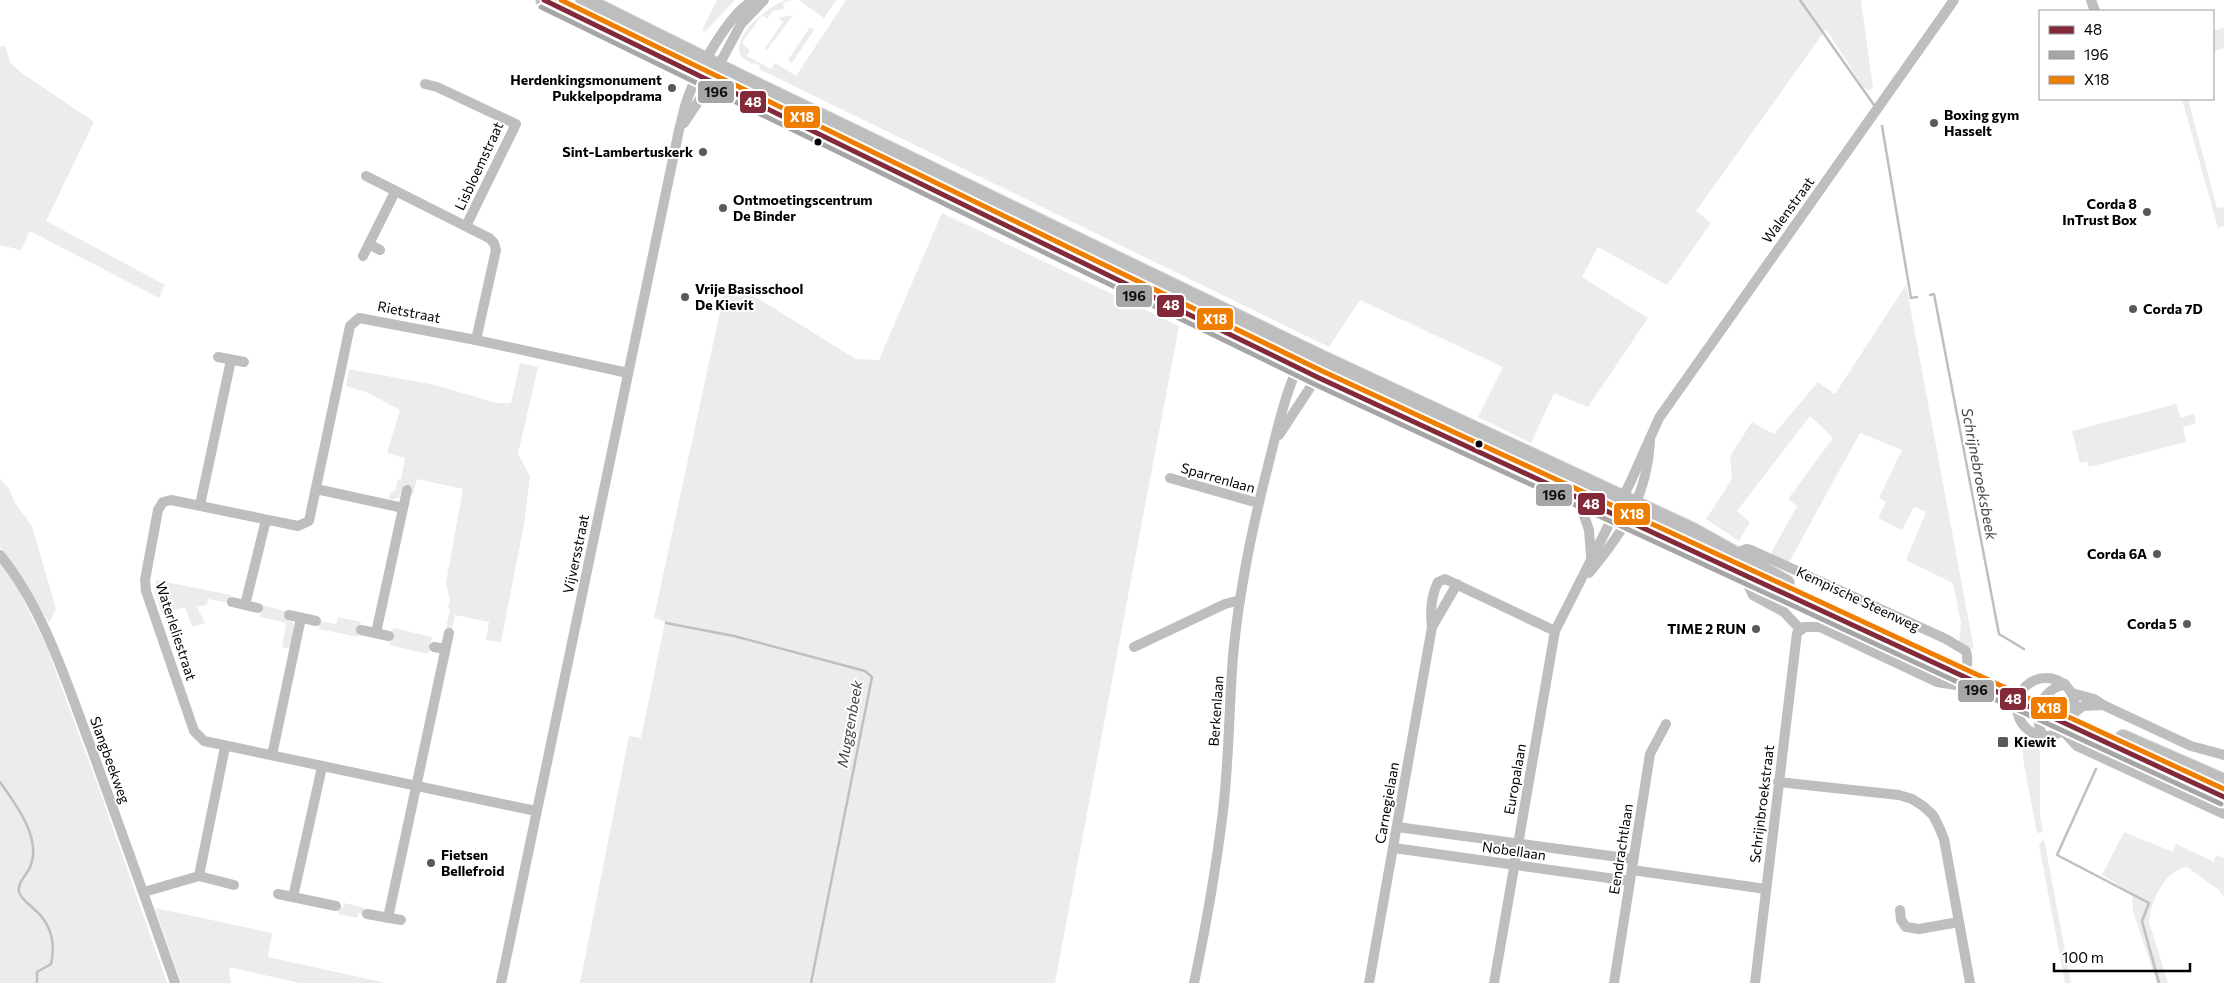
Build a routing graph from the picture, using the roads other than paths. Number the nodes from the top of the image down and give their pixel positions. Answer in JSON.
{"nodes":[{"id":1,"x":544,"y":0,"type":"edge"},
{"id":2,"x":584,"y":0,"type":"edge"},
{"id":3,"x":755,"y":0,"type":"edge"},
{"id":4,"x":764,"y":0,"type":"edge"},
{"id":5,"x":1954,"y":0,"type":"edge"},
{"id":6,"x":712,"y":63,"type":"junction"},
{"id":7,"x":705,"y":78,"type":"junction"},
{"id":8,"x":425,"y":84,"type":"dead end"},
{"id":9,"x":366,"y":176,"type":"dead end"},
{"id":10,"x":395,"y":192,"type":"junction"},
{"id":11,"x":466,"y":226,"type":"junction"},
{"id":12,"x":369,"y":244,"type":"junction"},
{"id":13,"x":380,"y":250,"type":"dead end"},
{"id":14,"x":363,"y":256,"type":"dead end"},
{"id":15,"x":476,"y":340,"type":"junction"},
{"id":16,"x":1313,"y":354,"type":"junction"},
{"id":17,"x":218,"y":357,"type":"dead end"},
{"id":18,"x":231,"y":360,"type":"junction"},
{"id":19,"x":244,"y":362,"type":"dead end"},
{"id":20,"x":1297,"y":367,"type":"junction"},
{"id":21,"x":628,"y":373,"type":"junction"},
{"id":22,"x":1317,"y":377,"type":"junction"},
{"id":23,"x":1650,"y":439,"type":"junction"},
{"id":24,"x":1274,"y":442,"type":"junction"},
{"id":25,"x":1170,"y":478,"type":"dead end"},
{"id":26,"x":316,"y":489,"type":"junction"},
{"id":27,"x":407,"y":490,"type":"dead end"},
{"id":28,"x":1578,"y":498,"type":"junction"},
{"id":29,"x":163,"y":502,"type":"joint"},
{"id":30,"x":1628,"y":502,"type":"junction"},
{"id":31,"x":1258,"y":503,"type":"junction"},
{"id":32,"x":200,"y":505,"type":"junction"},
{"id":33,"x":402,"y":508,"type":"junction"},
{"id":34,"x":1620,"y":517,"type":"junction"},
{"id":35,"x":266,"y":520,"type":"junction"},
{"id":36,"x":1734,"y":554,"type":"junction"},
{"id":37,"x":0,"y":555,"type":"edge"},
{"id":38,"x":1591,"y":559,"type":"junction"},
{"id":39,"x":1743,"y":574,"type":"junction"},
{"id":40,"x":1457,"y":584,"type":"junction"},
{"id":41,"x":1579,"y":585,"type":"junction"},
{"id":42,"x":1240,"y":600,"type":"junction"},
{"id":43,"x":232,"y":602,"type":"dead end"},
{"id":44,"x":246,"y":605,"type":"junction"},
{"id":45,"x":258,"y":608,"type":"dead end"},
{"id":46,"x":289,"y":615,"type":"dead end"},
{"id":47,"x":302,"y":618,"type":"junction"},
{"id":48,"x":316,"y":621,"type":"dead end"},
{"id":49,"x":1432,"y":626,"type":"junction"},
{"id":50,"x":361,"y":630,"type":"dead end"},
{"id":51,"x":1555,"y":630,"type":"junction"},
{"id":52,"x":1801,"y":630,"type":"junction"},
{"id":53,"x":376,"y":633,"type":"junction"},
{"id":54,"x":449,"y":633,"type":"dead end"},
{"id":55,"x":389,"y":636,"type":"dead end"},
{"id":56,"x":1899,"y":641,"type":"junction"},
{"id":57,"x":434,"y":647,"type":"dead end"},
{"id":58,"x":1134,"y":647,"type":"dead end"},
{"id":59,"x":445,"y":649,"type":"junction"},
{"id":60,"x":2065,"y":686,"type":"junction"},
{"id":61,"x":2102,"y":705,"type":"junction"},
{"id":62,"x":2075,"y":712,"type":"junction"},
{"id":63,"x":1666,"y":724,"type":"dead end"},
{"id":64,"x":2063,"y":731,"type":"junction"},
{"id":65,"x":2043,"y":737,"type":"junction"},
{"id":66,"x":2117,"y":742,"type":"junction"},
{"id":67,"x":225,"y":747,"type":"junction"},
{"id":68,"x":272,"y":755,"type":"junction"},
{"id":69,"x":2224,"y":755,"type":"edge"},
{"id":70,"x":322,"y":767,"type":"junction"},
{"id":71,"x":1778,"y":782,"type":"junction"},
{"id":72,"x":2224,"y":782,"type":"edge"},
{"id":73,"x":418,"y":786,"type":"junction"},
{"id":74,"x":2224,"y":797,"type":"edge"},
{"id":75,"x":536,"y":811,"type":"junction"},
{"id":76,"x":2224,"y":814,"type":"edge"},
{"id":77,"x":1397,"y":826,"type":"junction"},
{"id":78,"x":1518,"y":844,"type":"junction"},
{"id":79,"x":1394,"y":848,"type":"junction"},
{"id":80,"x":1633,"y":859,"type":"junction"},
{"id":81,"x":1514,"y":865,"type":"junction"},
{"id":82,"x":200,"y":876,"type":"junction"},
{"id":83,"x":1631,"y":876,"type":"junction"},
{"id":84,"x":234,"y":885,"type":"dead end"},
{"id":85,"x":1766,"y":889,"type":"junction"},
{"id":86,"x":144,"y":892,"type":"junction"},
{"id":87,"x":278,"y":894,"type":"dead end"},
{"id":88,"x":293,"y":897,"type":"junction"},
{"id":89,"x":336,"y":906,"type":"dead end"},
{"id":90,"x":1900,"y":910,"type":"dead end"},
{"id":91,"x":367,"y":914,"type":"dead end"},
{"id":92,"x":388,"y":918,"type":"junction"},
{"id":93,"x":401,"y":920,"type":"dead end"},
{"id":94,"x":1959,"y":922,"type":"junction"},
{"id":95,"x":175,"y":983,"type":"edge"},
{"id":96,"x":501,"y":983,"type":"edge"},
{"id":97,"x":1194,"y":983,"type":"edge"},
{"id":98,"x":1369,"y":983,"type":"edge"},
{"id":99,"x":1494,"y":983,"type":"edge"},
{"id":100,"x":1614,"y":983,"type":"edge"},
{"id":101,"x":1755,"y":983,"type":"edge"},
{"id":102,"x":1970,"y":983,"type":"edge"}],
"edges":[{"from":1,"to":7,"type":"main road","name":"Kempische Steenweg"},
{"from":2,"to":6,"type":"main road","name":"Kempische Steenweg"},
{"from":3,"to":6,"type":"street"},
{"from":4,"to":6,"type":"street"},
{"from":5,"to":23,"type":"street","name":"Walenstraat"},
{"from":6,"to":7,"type":"street","name":"Vijversstraat"},
{"from":6,"to":16,"type":"main road","name":"Kempische Steenweg"},
{"from":7,"to":20,"type":"main road","name":"Kempische Steenweg"},
{"from":7,"to":21,"type":"street","name":"Vijversstraat"},
{"from":8,"to":11,"type":"street","name":"Lisbloemstraat"},
{"from":9,"to":10,"type":"street","name":"Lisbloemstraat"},
{"from":10,"to":11,"type":"street","name":"Lisbloemstraat"},
{"from":10,"to":12,"type":"street"},
{"from":11,"to":15,"type":"street","name":"Lisbloemstraat"},
{"from":12,"to":13,"type":"street"},
{"from":12,"to":14,"type":"street"},
{"from":15,"to":21,"type":"street","name":"Rietstraat"},
{"from":15,"to":26,"type":"street","name":"Rietstraat"},
{"from":16,"to":20,"type":"street","name":"Berkenlaan"},
{"from":16,"to":22,"type":"street","name":"Berkenlaan"},
{"from":16,"to":30,"type":"main road","name":"Kempische Steenweg"},
{"from":17,"to":18,"type":"street"},
{"from":18,"to":19,"type":"street"},
{"from":18,"to":32,"type":"street"},
{"from":20,"to":22,"type":"main road","name":"Kempische Steenweg"},
{"from":20,"to":24,"type":"street","name":"Berkenlaan"},
{"from":21,"to":75,"type":"street","name":"Vijversstraat"},
{"from":22,"to":24,"type":"street","name":"Berkenlaan"},
{"from":22,"to":28,"type":"main road","name":"Kempische Steenweg"},
{"from":23,"to":30,"type":"street","name":"Walenstraat"},
{"from":23,"to":30,"type":"street","name":"Walenstraat"},
{"from":24,"to":31,"type":"street","name":"Berkenlaan"},
{"from":25,"to":31,"type":"street","name":"Sparrenlaan"},
{"from":26,"to":33,"type":"street"},
{"from":26,"to":35,"type":"street","name":"Rietstraat"},
{"from":27,"to":33,"type":"street"},
{"from":28,"to":34,"type":"main road","name":"Kempische Steenweg"},
{"from":28,"to":38,"type":"street","name":"Europalaan"},
{"from":29,"to":32,"type":"street","name":"Rietstraat"},
{"from":29,"to":67,"type":"street","name":"Waterleliestraat"},
{"from":30,"to":34,"type":"street","name":"Walenstraat"},
{"from":30,"to":34,"type":"street","name":"Europalaan"},
{"from":30,"to":36,"type":"main road","name":"Kempische Steenweg"},
{"from":31,"to":42,"type":"street","name":"Berkenlaan"},
{"from":32,"to":35,"type":"street","name":"Rietstraat"},
{"from":33,"to":53,"type":"street"},
{"from":34,"to":38,"type":"street","name":"Europalaan"},
{"from":34,"to":39,"type":"main road","name":"Kempische Steenweg"},
{"from":34,"to":41,"type":"street","name":"Europalaan"},
{"from":35,"to":44,"type":"street"},
{"from":36,"to":52,"type":"street","name":"Kempische Steenweg"},
{"from":36,"to":56,"type":"main road","name":"Kempische Steenweg"},
{"from":37,"to":86,"type":"street","name":"Slangbeekweg"},
{"from":38,"to":41,"type":"street","name":"Europalaan"},
{"from":39,"to":52,"type":"street"},
{"from":39,"to":56,"type":"main road","name":"Kempische Steenweg"},
{"from":40,"to":49,"type":"street","name":"Carnegielaan"},
{"from":40,"to":49,"type":"street","name":"Carnegielaan"},
{"from":40,"to":51,"type":"street"},
{"from":41,"to":51,"type":"street","name":"Europalaan"},
{"from":42,"to":58,"type":"street"},
{"from":42,"to":97,"type":"street","name":"Berkenlaan"},
{"from":43,"to":44,"type":"street"},
{"from":44,"to":45,"type":"street"},
{"from":46,"to":47,"type":"street"},
{"from":47,"to":48,"type":"street"},
{"from":47,"to":68,"type":"street"},
{"from":49,"to":77,"type":"street","name":"Carnegielaan"},
{"from":50,"to":53,"type":"street"},
{"from":51,"to":78,"type":"street","name":"Europalaan"},
{"from":52,"to":71,"type":"street","name":"Schrijnbroekstraat"},
{"from":53,"to":55,"type":"street"},
{"from":54,"to":59,"type":"street"},
{"from":56,"to":66,"type":"main road","name":"Kempische Steenweg","bridge":true},
{"from":57,"to":59,"type":"street"},
{"from":59,"to":73,"type":"street"},
{"from":60,"to":61,"type":"street"},
{"from":60,"to":62,"type":"street"},
{"from":60,"to":65,"type":"street"},
{"from":60,"to":65,"type":"street"},
{"from":61,"to":62,"type":"street"},
{"from":61,"to":69,"type":"street"},
{"from":62,"to":64,"type":"street"},
{"from":63,"to":80,"type":"street","name":"Eendrachtlaan"},
{"from":64,"to":65,"type":"street"},
{"from":64,"to":76,"type":"street"},
{"from":66,"to":72,"type":"main road","name":"Kempische Steenweg"},
{"from":66,"to":74,"type":"main road","name":"Kempische Steenweg"},
{"from":67,"to":68,"type":"street","name":"Waterleliestraat"},
{"from":67,"to":82,"type":"street"},
{"from":68,"to":70,"type":"street","name":"Waterleliestraat"},
{"from":70,"to":73,"type":"street","name":"Waterleliestraat"},
{"from":70,"to":88,"type":"street"},
{"from":71,"to":85,"type":"street","name":"Schrijnbroekstraat"},
{"from":71,"to":94,"type":"street"},
{"from":73,"to":75,"type":"street","name":"Waterleliestraat"},
{"from":73,"to":92,"type":"street"},
{"from":75,"to":96,"type":"street","name":"Vijversstraat"},
{"from":77,"to":78,"type":"street","name":"Nobellaan"},
{"from":77,"to":79,"type":"street","name":"Carnegielaan"},
{"from":78,"to":80,"type":"street","name":"Nobellaan"},
{"from":78,"to":81,"type":"street","name":"Europalaan"},
{"from":79,"to":81,"type":"street","name":"Nobellaan"},
{"from":79,"to":98,"type":"street","name":"Carnegielaan"},
{"from":80,"to":83,"type":"street","name":"Eendrachtlaan"},
{"from":81,"to":83,"type":"street","name":"Nobellaan"},
{"from":81,"to":99,"type":"street","name":"Europalaan"},
{"from":82,"to":84,"type":"street"},
{"from":82,"to":86,"type":"street"},
{"from":83,"to":85,"type":"street","name":"Nobellaan"},
{"from":83,"to":100,"type":"street","name":"Eendrachtlaan"},
{"from":85,"to":101,"type":"street","name":"Schrijnbroekstraat"},
{"from":86,"to":95,"type":"street","name":"Slangbeekweg"},
{"from":87,"to":88,"type":"street"},
{"from":88,"to":89,"type":"street"},
{"from":90,"to":94,"type":"street"},
{"from":91,"to":92,"type":"street"},
{"from":92,"to":93,"type":"street"},
{"from":94,"to":102,"type":"street"}]}
